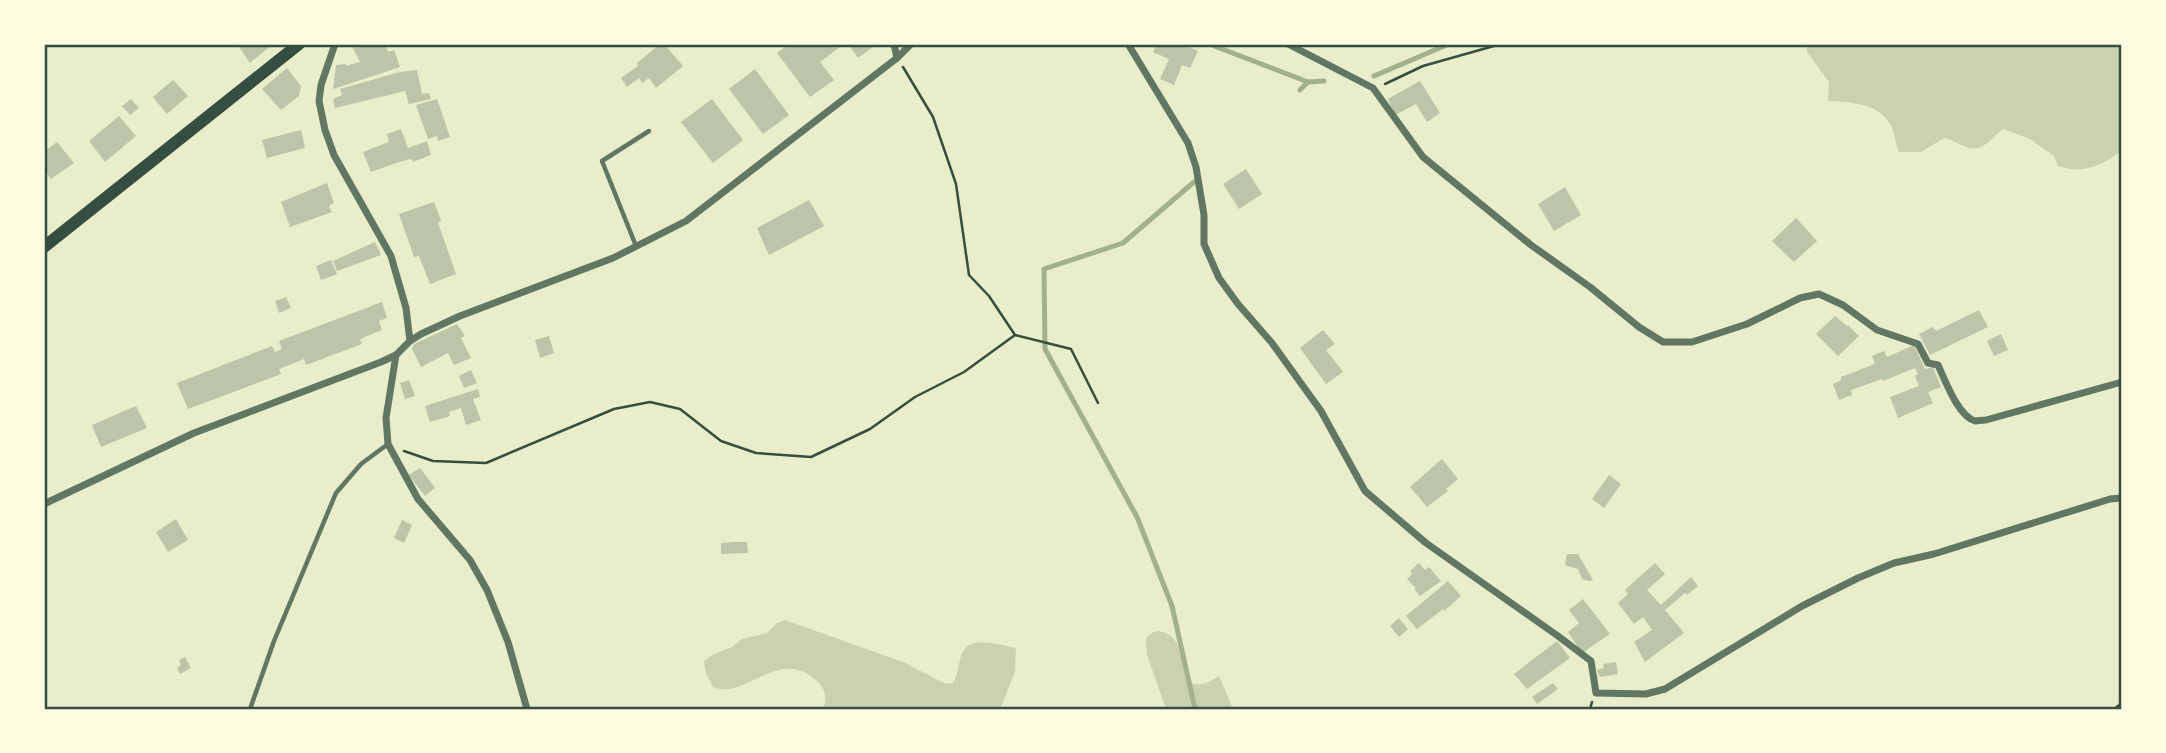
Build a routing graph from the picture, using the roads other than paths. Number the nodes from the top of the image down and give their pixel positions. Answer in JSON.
{"nodes":[{"id":1,"x":299,"y":44,"type":"edge"},
{"id":2,"x":335,"y":44,"type":"edge"},
{"id":3,"x":894,"y":44,"type":"edge"},
{"id":4,"x":911,"y":44,"type":"edge"},
{"id":5,"x":1128,"y":44,"type":"edge"},
{"id":6,"x":1288,"y":44,"type":"edge"},
{"id":7,"x":897,"y":58,"type":"junction"},
{"id":8,"x":649,"y":131,"type":"dead end"},
{"id":9,"x":636,"y":246,"type":"junction"},
{"id":10,"x":44,"y":247,"type":"edge"},
{"id":11,"x":410,"y":341,"type":"junction"},
{"id":12,"x":396,"y":355,"type":"junction"},
{"id":13,"x":2122,"y":382,"type":"edge"},
{"id":14,"x":388,"y":444,"type":"junction"},
{"id":15,"x":2122,"y":498,"type":"edge"},
{"id":16,"x":44,"y":504,"type":"edge"},
{"id":17,"x":250,"y":709,"type":"edge"},
{"id":18,"x":527,"y":709,"type":"edge"}],
"edges":[{"from":1,"to":10,"type":"main road"},
{"from":2,"to":11,"type":"street"},
{"from":3,"to":7,"type":"street"},
{"from":4,"to":7,"type":"street"},
{"from":5,"to":15,"type":"street"},
{"from":6,"to":13,"type":"street"},
{"from":7,"to":9,"type":"street"},
{"from":8,"to":9,"type":"lane"},
{"from":9,"to":11,"type":"street"},
{"from":11,"to":12,"type":"street"},
{"from":12,"to":14,"type":"street"},
{"from":12,"to":16,"type":"street"},
{"from":14,"to":17,"type":"lane"},
{"from":14,"to":18,"type":"street"}]}
